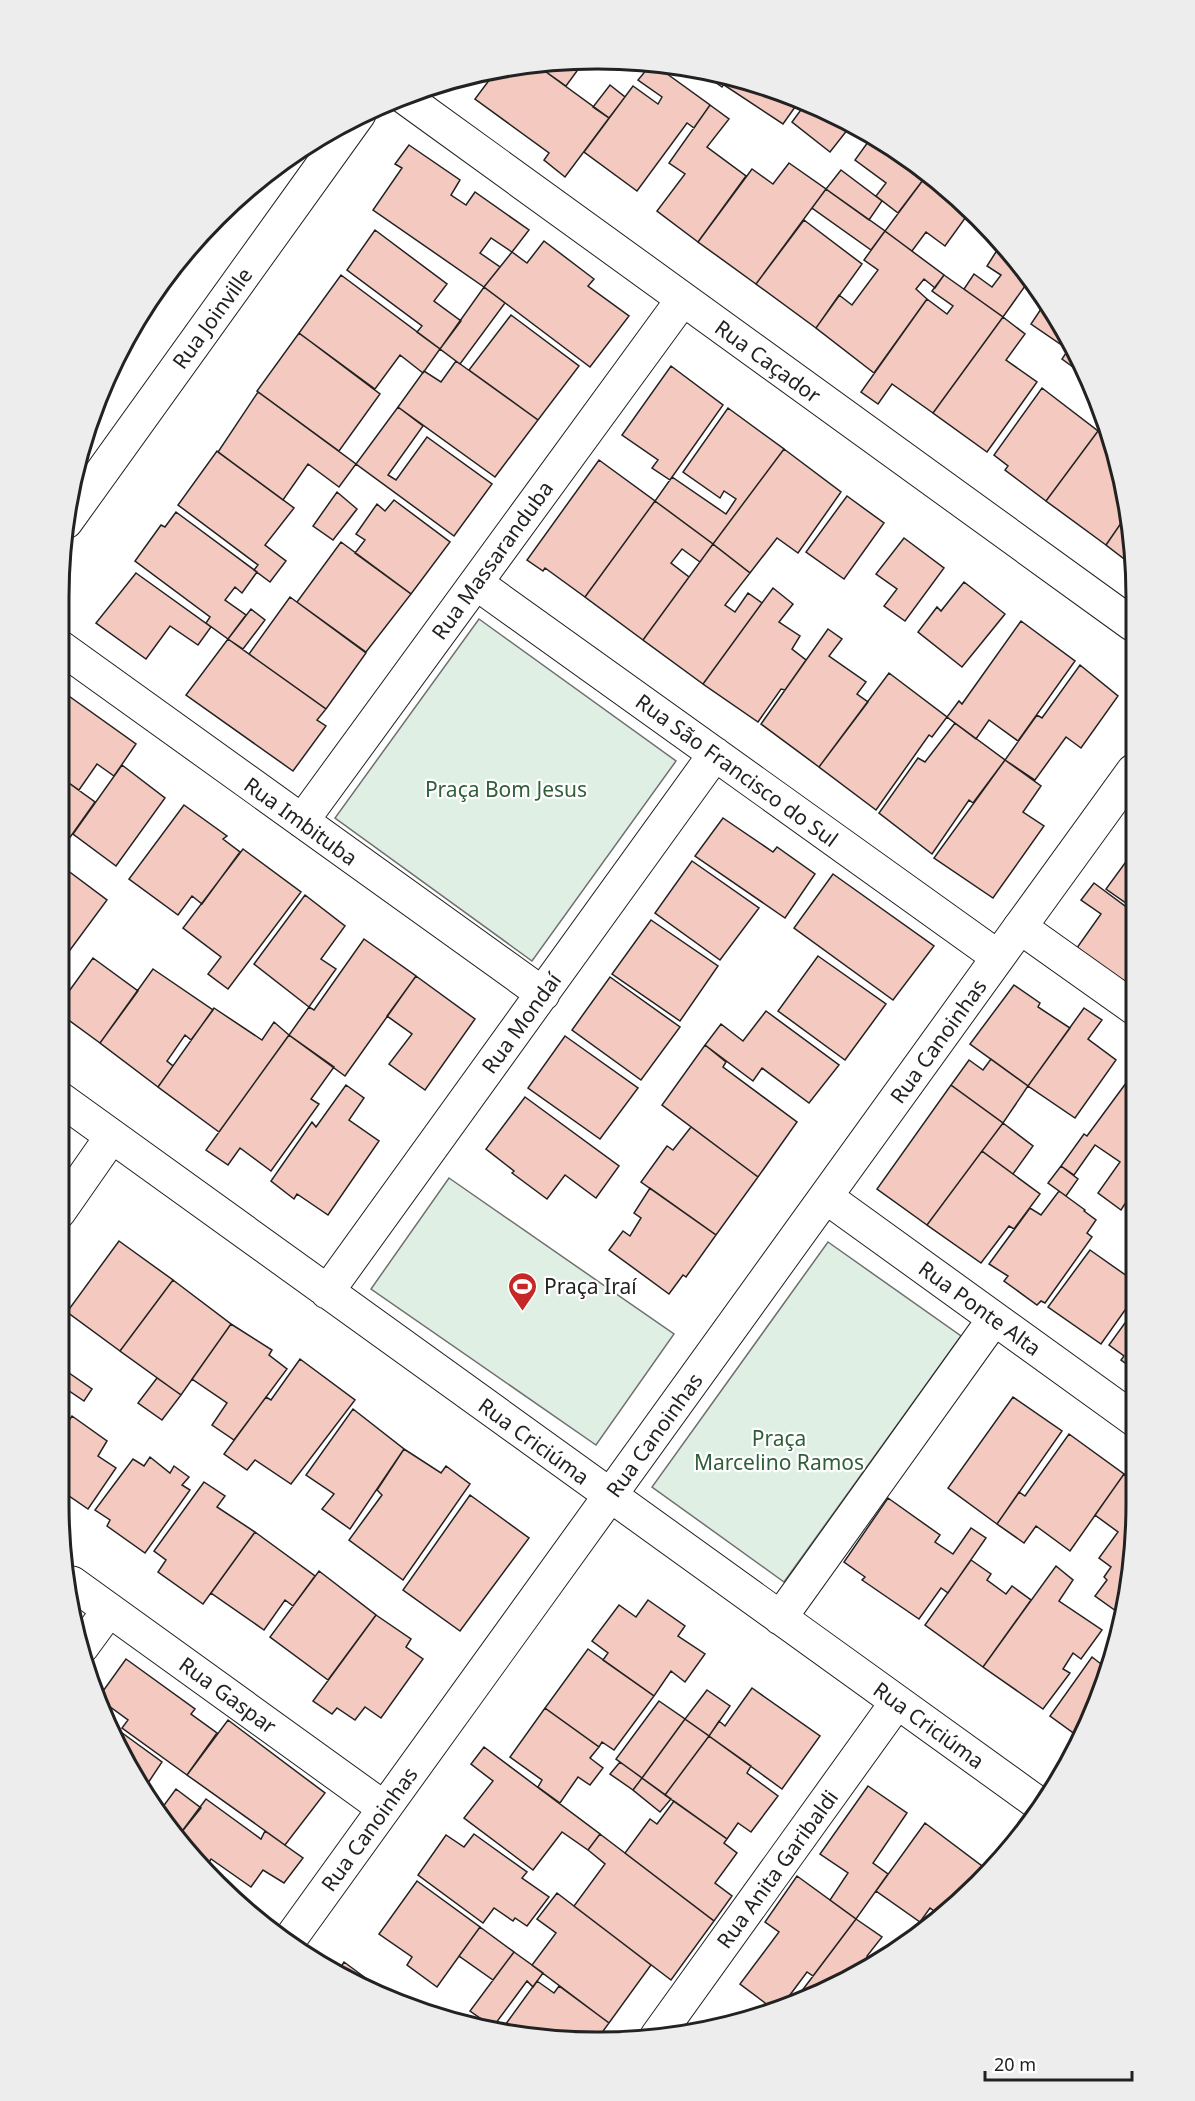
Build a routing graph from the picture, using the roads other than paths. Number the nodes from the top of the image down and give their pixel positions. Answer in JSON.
{"nodes":[{"id":1,"x":412,"y":103,"type":"edge"},
{"id":2,"x":345,"y":134,"type":"edge"},
{"id":3,"x":683,"y":299,"type":"junction"},
{"id":4,"x":77,"y":506,"type":"edge"},
{"id":5,"x":476,"y":583,"type":"junction"},
{"id":6,"x":1126,"y":620,"type":"edge"},
{"id":7,"x":69,"y":653,"type":"edge"},
{"id":8,"x":715,"y":754,"type":"junction"},
{"id":9,"x":1126,"y":781,"type":"edge"},
{"id":10,"x":302,"y":821,"type":"junction"},
{"id":11,"x":1020,"y":927,"type":"junction"},
{"id":12,"x":998,"y":957,"type":"junction"},
{"id":13,"x":543,"y":994,"type":"junction"},
{"id":14,"x":1126,"y":1002,"type":"edge"},
{"id":15,"x":69,"y":1105,"type":"edge"},
{"id":16,"x":112,"y":1136,"type":"junction"},
{"id":17,"x":826,"y":1197,"type":"junction"},
{"id":18,"x":69,"y":1198,"type":"edge"},
{"id":19,"x":327,"y":1292,"type":"junction"},
{"id":20,"x":994,"y":1319,"type":"junction"},
{"id":21,"x":1126,"y":1414,"type":"edge"},
{"id":22,"x":610,"y":1496,"type":"junction"},
{"id":23,"x":76,"y":1586,"type":"edge"},
{"id":24,"x":110,"y":1610,"type":"junction"},
{"id":25,"x":780,"y":1618,"type":"junction"},
{"id":26,"x":87,"y":1640,"type":"edge"},
{"id":27,"x":897,"y":1702,"type":"junction"},
{"id":28,"x":1034,"y":1801,"type":"edge"},
{"id":29,"x":384,"y":1808,"type":"junction"},
{"id":30,"x":293,"y":1935,"type":"edge"},
{"id":31,"x":673,"y":2026,"type":"edge"}],
"edges":[{"from":1,"to":3,"type":"street","name":"Rua Caçador"},
{"from":2,"to":4,"type":"street","name":"Rua Joinville"},
{"from":3,"to":5,"type":"street","name":"Rua Massaranduba"},
{"from":3,"to":6,"type":"street","name":"Rua Caçador"},
{"from":5,"to":8,"type":"street","name":"Rua São Francisco do Sul"},
{"from":5,"to":10,"type":"street","name":"Rua Massaranduba"},
{"from":7,"to":10,"type":"street","name":"Rua Imbituba"},
{"from":8,"to":12,"type":"street","name":"Rua São Francisco do Sul"},
{"from":8,"to":13,"type":"street","name":"Rua Mondaí"},
{"from":9,"to":11,"type":"street","name":"Rua Canoinhas"},
{"from":10,"to":13,"type":"street","name":"Rua Imbituba"},
{"from":11,"to":12,"type":"street","name":"Rua Canoinhas"},
{"from":11,"to":14,"type":"street"},
{"from":12,"to":17,"type":"street","name":"Rua Canoinhas"},
{"from":13,"to":19,"type":"street","name":"Rua Mondaí"},
{"from":15,"to":16,"type":"street","name":"Rua Criciúma"},
{"from":16,"to":18,"type":"street"},
{"from":16,"to":19,"type":"street","name":"Rua Criciúma"},
{"from":17,"to":20,"type":"street","name":"Rua Ponte Alta"},
{"from":17,"to":22,"type":"street","name":"Rua Canoinhas"},
{"from":19,"to":22,"type":"street","name":"Rua Criciúma"},
{"from":20,"to":21,"type":"street","name":"Rua Ponte Alta"},
{"from":20,"to":25,"type":"street"},
{"from":22,"to":25,"type":"street","name":"Rua Criciúma"},
{"from":22,"to":29,"type":"street","name":"Rua Canoinhas"},
{"from":23,"to":24,"type":"street","name":"Rua Gaspar"},
{"from":24,"to":26,"type":"street"},
{"from":24,"to":29,"type":"street","name":"Rua Gaspar"},
{"from":25,"to":27,"type":"street","name":"Rua Criciúma"},
{"from":27,"to":28,"type":"street","name":"Rua Criciúma"},
{"from":27,"to":31,"type":"street","name":"Rua Anita Garibaldi"},
{"from":29,"to":30,"type":"street","name":"Rua Canoinhas"}]}
